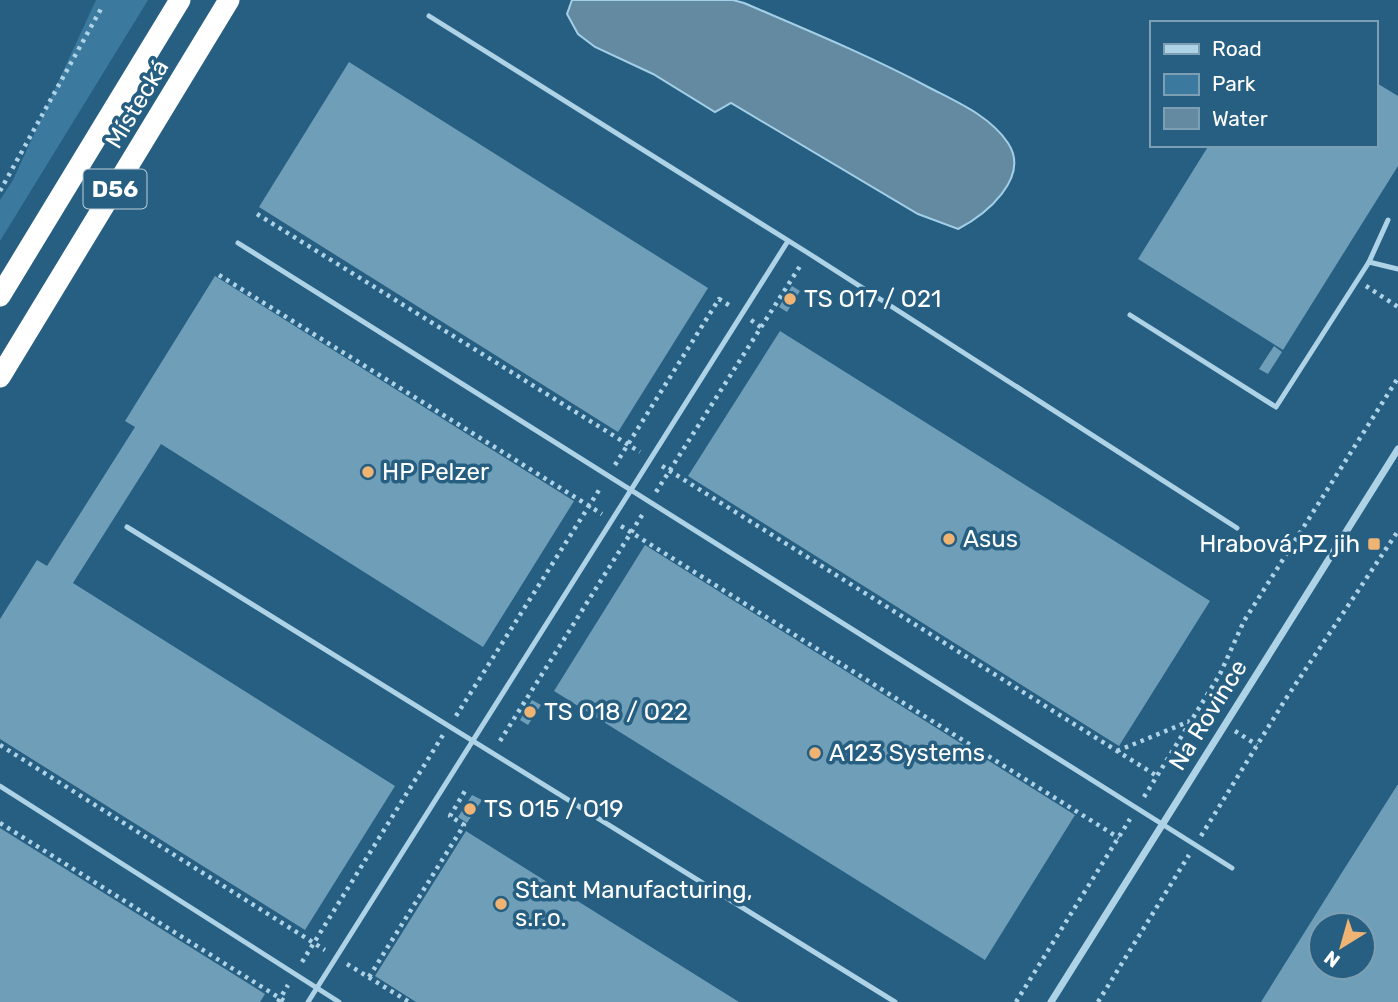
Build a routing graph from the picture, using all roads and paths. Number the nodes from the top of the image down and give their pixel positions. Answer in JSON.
{"nodes":[{"id":1,"x":180,"y":0,"type":"edge"},
{"id":2,"x":229,"y":0,"type":"edge"},
{"id":3,"x":102,"y":7,"type":"dead end"},
{"id":4,"x":429,"y":16,"type":"dead end"},
{"id":5,"x":0,"y":191,"type":"edge"},
{"id":6,"x":257,"y":214,"type":"dead end"},
{"id":7,"x":1388,"y":220,"type":"dead end"},
{"id":8,"x":788,"y":241,"type":"junction"},
{"id":9,"x":238,"y":243,"type":"dead end"},
{"id":10,"x":1369,"y":262,"type":"junction"},
{"id":11,"x":1398,"y":269,"type":"edge"},
{"id":12,"x":219,"y":275,"type":"dead end"},
{"id":13,"x":1357,"y":280,"type":"junction"},
{"id":14,"x":0,"y":296,"type":"edge"},
{"id":15,"x":1398,"y":307,"type":"edge"},
{"id":16,"x":741,"y":314,"type":"junction"},
{"id":17,"x":1130,"y":315,"type":"dead end"},
{"id":18,"x":762,"y":328,"type":"dead end"},
{"id":19,"x":0,"y":377,"type":"edge"},
{"id":20,"x":1398,"y":378,"type":"edge"},
{"id":21,"x":628,"y":444,"type":"junction"},
{"id":22,"x":1398,"y":449,"type":"edge"},
{"id":23,"x":649,"y":458,"type":"junction"},
{"id":24,"x":608,"y":476,"type":"junction"},
{"id":25,"x":629,"y":490,"type":"junction"},
{"id":26,"x":589,"y":506,"type":"junction"},
{"id":27,"x":611,"y":520,"type":"junction"},
{"id":28,"x":127,"y":527,"type":"dead end"},
{"id":29,"x":1237,"y":528,"type":"dead end"},
{"id":30,"x":1398,"y":531,"type":"edge"},
{"id":31,"x":1191,"y":721,"type":"junction"},
{"id":32,"x":449,"y":727,"type":"junction"},
{"id":33,"x":471,"y":741,"type":"junction"},
{"id":34,"x":0,"y":745,"type":"edge"},
{"id":35,"x":1116,"y":751,"type":"junction"},
{"id":36,"x":1157,"y":776,"type":"junction"},
{"id":37,"x":0,"y":786,"type":"edge"},
{"id":38,"x":465,"y":791,"type":"dead end"},
{"id":39,"x":1137,"y":809,"type":"junction"},
{"id":40,"x":0,"y":822,"type":"edge"},
{"id":41,"x":1161,"y":825,"type":"junction"},
{"id":42,"x":1119,"y":838,"type":"junction"},
{"id":43,"x":1195,"y":845,"type":"junction"},
{"id":44,"x":1232,"y":868,"type":"dead end"},
{"id":45,"x":314,"y":943,"type":"junction"},
{"id":46,"x":336,"y":956,"type":"junction"},
{"id":47,"x":294,"y":974,"type":"junction"},
{"id":48,"x":369,"y":977,"type":"junction"},
{"id":49,"x":316,"y":988,"type":"junction"},
{"id":50,"x":279,"y":1000,"type":"edge"},
{"id":51,"x":286,"y":1002,"type":"edge"},
{"id":52,"x":308,"y":1002,"type":"edge"},
{"id":53,"x":339,"y":1002,"type":"edge"},
{"id":54,"x":409,"y":1002,"type":"edge"},
{"id":55,"x":895,"y":1002,"type":"edge"},
{"id":56,"x":1016,"y":1002,"type":"edge"},
{"id":57,"x":1051,"y":1002,"type":"edge"},
{"id":58,"x":1098,"y":1002,"type":"edge"}],
"edges":[{"from":1,"to":14,"type":"highway","name":"Místecká","number":"D56"},
{"from":2,"to":19,"type":"highway","name":"Místecká","number":"D56"},
{"from":3,"to":5,"type":"path"},
{"from":4,"to":8,"type":"lane"},
{"from":6,"to":21,"type":"path"},
{"from":7,"to":10,"type":"lane"},
{"from":8,"to":16,"type":"lane"},
{"from":8,"to":29,"type":"lane"},
{"from":9,"to":24,"type":"lane"},
{"from":10,"to":11,"type":"lane"},
{"from":10,"to":13,"type":"lane"},
{"from":12,"to":26,"type":"path"},
{"from":13,"to":15,"type":"path"},
{"from":13,"to":17,"type":"lane"},
{"from":16,"to":18,"type":"path"},
{"from":16,"to":21,"type":"path"},
{"from":16,"to":23,"type":"lane"},
{"from":20,"to":31,"type":"path"},
{"from":21,"to":23,"type":"path"},
{"from":21,"to":24,"type":"path"},
{"from":22,"to":41,"type":"street","name":"Na Rovince"},
{"from":23,"to":25,"type":"lane"},
{"from":23,"to":35,"type":"path"},
{"from":24,"to":25,"type":"lane"},
{"from":24,"to":26,"type":"path"},
{"from":25,"to":27,"type":"lane"},
{"from":25,"to":39,"type":"lane"},
{"from":26,"to":27,"type":"path"},
{"from":26,"to":32,"type":"path"},
{"from":27,"to":33,"type":"lane"},
{"from":27,"to":42,"type":"path"},
{"from":28,"to":32,"type":"lane"},
{"from":30,"to":43,"type":"path"},
{"from":31,"to":35,"type":"path"},
{"from":31,"to":36,"type":"path"},
{"from":32,"to":33,"type":"lane"},
{"from":32,"to":45,"type":"path"},
{"from":33,"to":46,"type":"lane"},
{"from":33,"to":55,"type":"lane"},
{"from":34,"to":45,"type":"path"},
{"from":35,"to":36,"type":"path"},
{"from":36,"to":39,"type":"path"},
{"from":37,"to":47,"type":"lane"},
{"from":38,"to":48,"type":"path"},
{"from":39,"to":41,"type":"lane"},
{"from":39,"to":42,"type":"path"},
{"from":40,"to":50,"type":"path"},
{"from":41,"to":43,"type":"lane"},
{"from":41,"to":57,"type":"street","name":"Na Rovince"},
{"from":42,"to":56,"type":"path"},
{"from":43,"to":44,"type":"lane"},
{"from":43,"to":58,"type":"path"},
{"from":45,"to":46,"type":"path"},
{"from":45,"to":47,"type":"path"},
{"from":46,"to":48,"type":"path"},
{"from":46,"to":49,"type":"lane"},
{"from":47,"to":49,"type":"lane"},
{"from":47,"to":50,"type":"path"},
{"from":48,"to":54,"type":"path"},
{"from":49,"to":52,"type":"lane"},
{"from":49,"to":53,"type":"lane"},
{"from":50,"to":51,"type":"path"}]}
